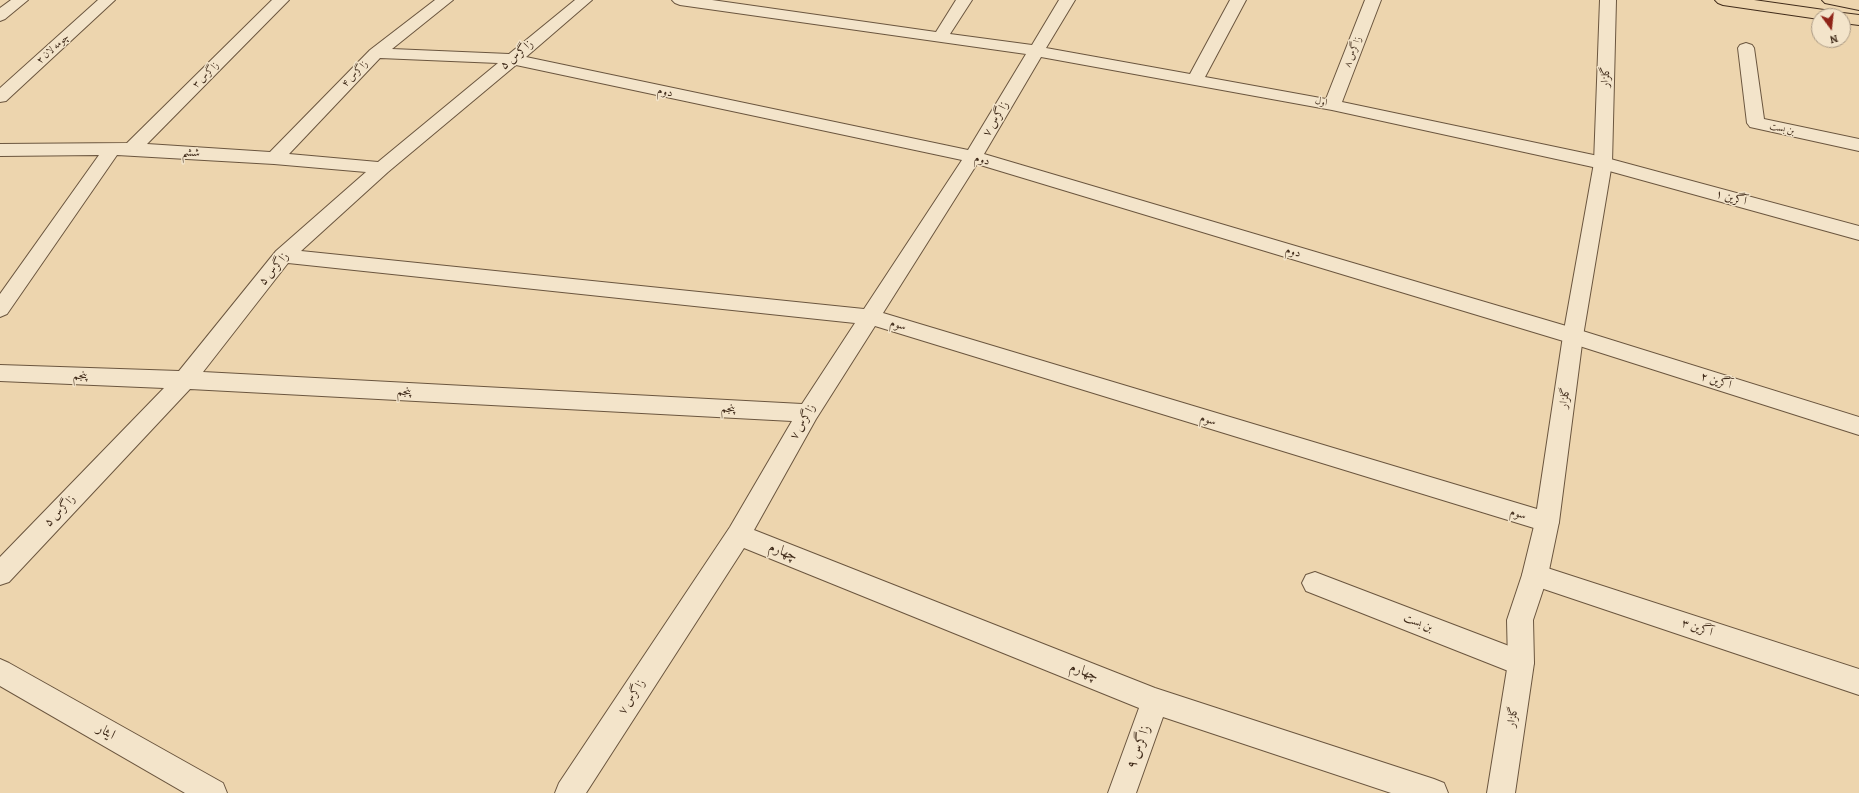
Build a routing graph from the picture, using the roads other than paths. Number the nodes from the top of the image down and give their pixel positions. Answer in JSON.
{"nodes":[{"id":1,"x":20,"y":0,"type":"edge"},
{"id":2,"x":107,"y":0,"type":"edge"},
{"id":3,"x":281,"y":0,"type":"edge"},
{"id":4,"x":445,"y":0,"type":"edge"},
{"id":5,"x":584,"y":0,"type":"edge"},
{"id":6,"x":680,"y":0,"type":"edge"},
{"id":7,"x":964,"y":0,"type":"edge"},
{"id":8,"x":1066,"y":0,"type":"edge"},
{"id":9,"x":1238,"y":0,"type":"edge"},
{"id":10,"x":1373,"y":0,"type":"edge"},
{"id":11,"x":1608,"y":0,"type":"edge"},
{"id":12,"x":1723,"y":0,"type":"edge"},
{"id":13,"x":1830,"y":0,"type":"edge"},
{"id":14,"x":1858,"y":3,"type":"edge"},
{"id":15,"x":1811,"y":13,"type":"edge"},
{"id":16,"x":0,"y":16,"type":"edge"},
{"id":17,"x":940,"y":37,"type":"junction"},
{"id":18,"x":1746,"y":48,"type":"dead end"},
{"id":19,"x":1037,"y":51,"type":"junction"},
{"id":20,"x":376,"y":53,"type":"junction"},
{"id":21,"x":513,"y":59,"type":"junction"},
{"id":22,"x":1196,"y":79,"type":"junction"},
{"id":23,"x":0,"y":97,"type":"edge"},
{"id":24,"x":1332,"y":105,"type":"junction"},
{"id":25,"x":1859,"y":145,"type":"edge"},
{"id":26,"x":113,"y":148,"type":"junction"},
{"id":27,"x":132,"y":149,"type":"junction"},
{"id":28,"x":0,"y":150,"type":"edge"},
{"id":29,"x":973,"y":157,"type":"junction"},
{"id":30,"x":274,"y":158,"type":"junction"},
{"id":31,"x":1603,"y":163,"type":"junction"},
{"id":32,"x":382,"y":168,"type":"junction"},
{"id":33,"x":1859,"y":233,"type":"edge"},
{"id":34,"x":283,"y":256,"type":"junction"},
{"id":35,"x":0,"y":309,"type":"edge"},
{"id":36,"x":870,"y":317,"type":"junction"},
{"id":37,"x":1574,"y":336,"type":"junction"},
{"id":38,"x":0,"y":373,"type":"edge"},
{"id":39,"x":185,"y":380,"type":"junction"},
{"id":40,"x":808,"y":413,"type":"junction"},
{"id":41,"x":1859,"y":426,"type":"edge"},
{"id":42,"x":1547,"y":522,"type":"junction"},
{"id":43,"x":739,"y":535,"type":"junction"},
{"id":44,"x":0,"y":574,"type":"edge"},
{"id":45,"x":1534,"y":575,"type":"junction"},
{"id":46,"x":1315,"y":583,"type":"dead end"},
{"id":47,"x":1521,"y":663,"type":"junction"},
{"id":48,"x":0,"y":672,"type":"edge"},
{"id":49,"x":1859,"y":682,"type":"edge"},
{"id":50,"x":1155,"y":701,"type":"junction"},
{"id":51,"x":213,"y":793,"type":"edge"},
{"id":52,"x":569,"y":793,"type":"edge"},
{"id":53,"x":1122,"y":793,"type":"edge"},
{"id":54,"x":1434,"y":793,"type":"edge"},
{"id":55,"x":1501,"y":793,"type":"edge"}],
"edges":[{"from":1,"to":16,"type":"street"},
{"from":2,"to":23,"type":"street","name":"چومه لان ۲"},
{"from":3,"to":27,"type":"street","name":"زاگرس ۳"},
{"from":4,"to":20,"type":"street","name":"۴ زاگرس"},
{"from":5,"to":21,"type":"street","name":"زاگرس ۵"},
{"from":6,"to":17,"type":"street"},
{"from":7,"to":17,"type":"street"},
{"from":8,"to":19,"type":"street","name":"زاگرس ۷"},
{"from":9,"to":22,"type":"street"},
{"from":10,"to":24,"type":"street","name":"زاگرس ۸"},
{"from":11,"to":31,"type":"street","name":"گلزار"},
{"from":12,"to":15,"type":"main road"},
{"from":13,"to":14,"type":"main road"},
{"from":17,"to":19,"type":"street"},
{"from":18,"to":25,"type":"street","name":"بن بست"},
{"from":19,"to":22,"type":"street","name":"اول"},
{"from":19,"to":29,"type":"street","name":"زاگرس ۷"},
{"from":20,"to":21,"type":"street","name":"دوم"},
{"from":20,"to":30,"type":"street","name":"۴ زاگرس"},
{"from":21,"to":29,"type":"street","name":"دوم"},
{"from":21,"to":32,"type":"street","name":"زاگرس ۵"},
{"from":22,"to":24,"type":"street","name":"اول"},
{"from":24,"to":31,"type":"street","name":"اول"},
{"from":26,"to":27,"type":"street","name":"ششم"},
{"from":26,"to":28,"type":"street","name":"ششم"},
{"from":26,"to":35,"type":"street"},
{"from":27,"to":30,"type":"street","name":"ششم"},
{"from":29,"to":36,"type":"street","name":"زاگرس ۷"},
{"from":29,"to":37,"type":"street","name":"دوم"},
{"from":30,"to":32,"type":"street","name":"ششم"},
{"from":31,"to":33,"type":"street","name":"آگرین ۱"},
{"from":31,"to":37,"type":"street","name":"گلزار"},
{"from":32,"to":34,"type":"street","name":"زاگرس ۵"},
{"from":34,"to":36,"type":"street","name":"سوم"},
{"from":34,"to":39,"type":"street","name":"زاگرس ۵"},
{"from":36,"to":40,"type":"street","name":"زاگرس ۷"},
{"from":36,"to":42,"type":"street","name":"سوم"},
{"from":37,"to":41,"type":"street","name":"آگرین ۲"},
{"from":37,"to":42,"type":"street","name":"گلزار"},
{"from":38,"to":39,"type":"street","name":"پنجم"},
{"from":39,"to":40,"type":"street","name":"پنجم"},
{"from":39,"to":44,"type":"street","name":"زاگرس ۵"},
{"from":40,"to":43,"type":"street","name":"زاگرس ۷"},
{"from":42,"to":45,"type":"street","name":"گلزار"},
{"from":43,"to":50,"type":"street","name":"چهارم"},
{"from":43,"to":52,"type":"street","name":"زاگرس ۷"},
{"from":45,"to":47,"type":"street","name":"گلزار"},
{"from":45,"to":49,"type":"street","name":"آگرین ۳"},
{"from":46,"to":47,"type":"street","name":"بن بست"},
{"from":47,"to":55,"type":"street","name":"گلزار"},
{"from":48,"to":51,"type":"street","name":"ایثار"},
{"from":50,"to":53,"type":"street","name":"زاگرس ۹"},
{"from":50,"to":54,"type":"street","name":"چهارم"}]}
